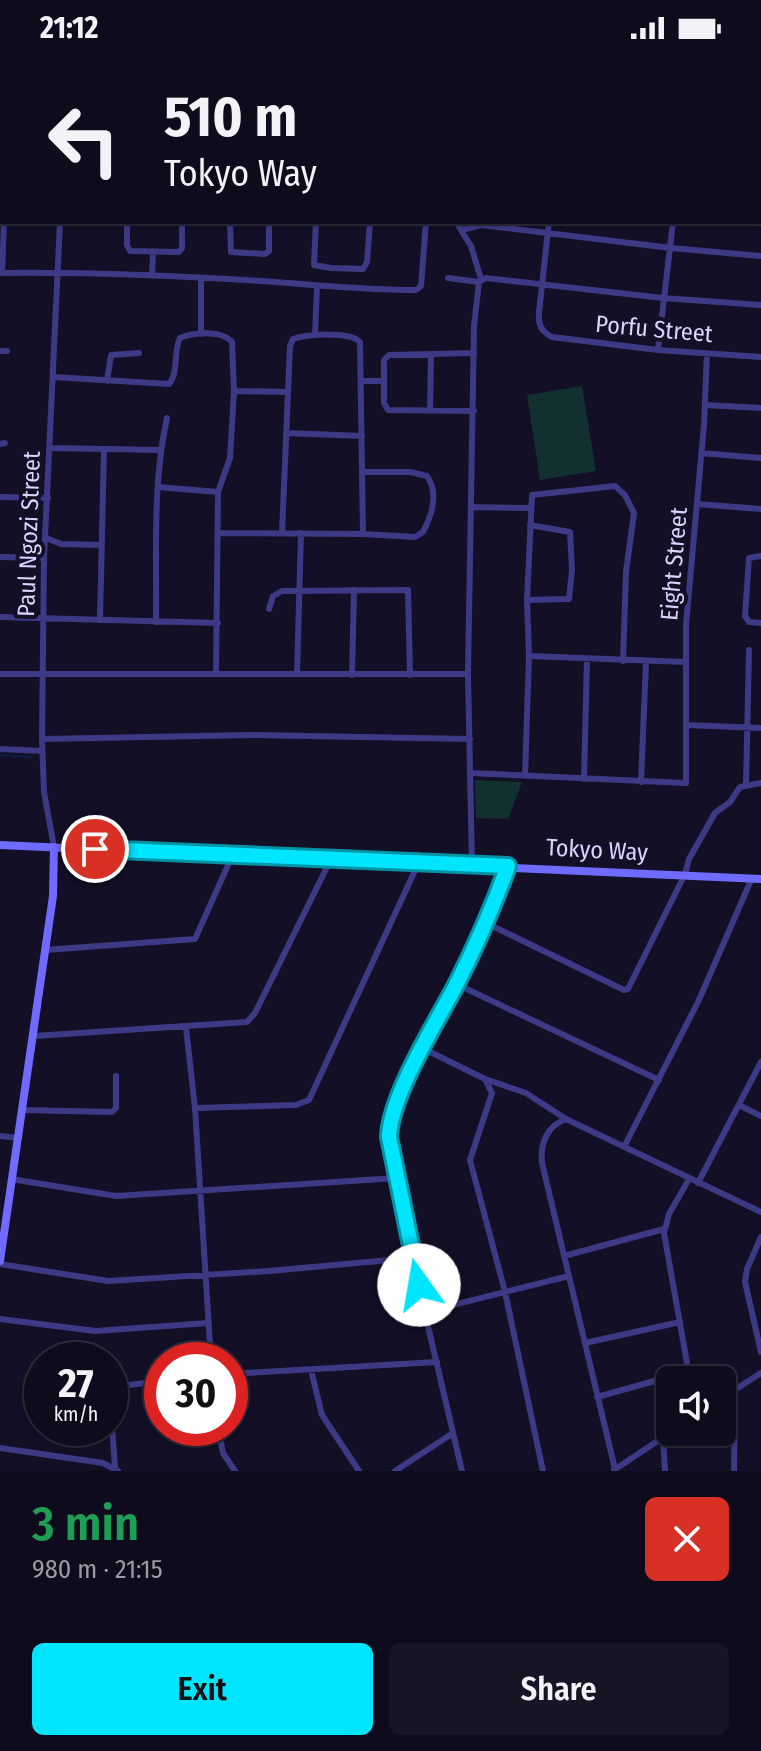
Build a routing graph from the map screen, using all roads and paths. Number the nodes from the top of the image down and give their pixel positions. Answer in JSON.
{"nodes":[{"id":1,"x":4,"y":224,"type":"edge"},
{"id":2,"x":60,"y":224,"type":"edge"},
{"id":3,"x":127,"y":224,"type":"edge"},
{"id":4,"x":182,"y":224,"type":"edge"},
{"id":5,"x":230,"y":224,"type":"edge"},
{"id":6,"x":269,"y":224,"type":"edge"},
{"id":7,"x":316,"y":224,"type":"edge"},
{"id":8,"x":370,"y":224,"type":"edge"},
{"id":9,"x":426,"y":224,"type":"edge"},
{"id":10,"x":458,"y":224,"type":"edge"},
{"id":11,"x":549,"y":224,"type":"edge"},
{"id":12,"x":673,"y":224,"type":"edge"},
{"id":13,"x":462,"y":230,"type":"junction"},
{"id":14,"x":548,"y":233,"type":"junction"},
{"id":15,"x":671,"y":248,"type":"junction"},
{"id":16,"x":153,"y":252,"type":"junction"},
{"id":17,"x":761,"y":256,"type":"edge"},
{"id":18,"x":346,"y":269,"type":"junction"},
{"id":19,"x":59,"y":272,"type":"junction"},
{"id":20,"x":1,"y":273,"type":"edge"},
{"id":21,"x":152,"y":276,"type":"junction"},
{"id":22,"x":201,"y":278,"type":"junction"},
{"id":23,"x":448,"y":278,"type":"dead end"},
{"id":24,"x":480,"y":281,"type":"junction"},
{"id":25,"x":541,"y":283,"type":"junction"},
{"id":26,"x":317,"y":287,"type":"junction"},
{"id":27,"x":344,"y":288,"type":"junction"},
{"id":28,"x":663,"y":298,"type":"junction"},
{"id":29,"x":761,"y":305,"type":"edge"},
{"id":30,"x":201,"y":334,"type":"junction"},
{"id":31,"x":315,"y":335,"type":"junction"},
{"id":32,"x":658,"y":350,"type":"junction"},
{"id":33,"x":139,"y":353,"type":"dead end"},
{"id":34,"x":474,"y":353,"type":"junction"},
{"id":35,"x":707,"y":353,"type":"junction"},
{"id":36,"x":431,"y":355,"type":"junction"},
{"id":37,"x":761,"y":357,"type":"edge"},
{"id":38,"x":53,"y":377,"type":"junction"},
{"id":39,"x":107,"y":381,"type":"junction"},
{"id":40,"x":361,"y":381,"type":"junction"},
{"id":41,"x":384,"y":381,"type":"junction"},
{"id":42,"x":234,"y":391,"type":"junction"},
{"id":43,"x":288,"y":392,"type":"junction"},
{"id":44,"x":705,"y":405,"type":"junction"},
{"id":45,"x":761,"y":408,"type":"edge"},
{"id":46,"x":430,"y":411,"type":"junction"},
{"id":47,"x":474,"y":411,"type":"junction"},
{"id":48,"x":167,"y":418,"type":"dead end"},
{"id":49,"x":286,"y":433,"type":"junction"},
{"id":50,"x":362,"y":436,"type":"junction"},
{"id":51,"x":50,"y":448,"type":"junction"},
{"id":52,"x":104,"y":449,"type":"junction"},
{"id":53,"x":160,"y":450,"type":"junction"},
{"id":54,"x":701,"y":453,"type":"junction"},
{"id":55,"x":761,"y":458,"type":"edge"},
{"id":56,"x":364,"y":472,"type":"junction"},
{"id":57,"x":158,"y":487,"type":"junction"},
{"id":58,"x":218,"y":492,"type":"junction"},
{"id":59,"x":0,"y":497,"type":"edge"},
{"id":60,"x":48,"y":498,"type":"junction"},
{"id":61,"x":697,"y":504,"type":"junction"},
{"id":62,"x":471,"y":507,"type":"junction"},
{"id":63,"x":530,"y":508,"type":"junction"},
{"id":64,"x":761,"y":509,"type":"edge"},
{"id":65,"x":530,"y":525,"type":"junction"},
{"id":66,"x":219,"y":533,"type":"junction"},
{"id":67,"x":282,"y":533,"type":"junction"},
{"id":68,"x":301,"y":533,"type":"junction"},
{"id":69,"x":363,"y":534,"type":"junction"},
{"id":70,"x":46,"y":538,"type":"junction"},
{"id":71,"x":102,"y":545,"type":"junction"},
{"id":72,"x":761,"y":556,"type":"edge"},
{"id":73,"x":0,"y":557,"type":"edge"},
{"id":74,"x":44,"y":558,"type":"junction"},
{"id":75,"x":354,"y":590,"type":"junction"},
{"id":76,"x":300,"y":591,"type":"junction"},
{"id":77,"x":527,"y":600,"type":"junction"},
{"id":78,"x":269,"y":609,"type":"dead end"},
{"id":79,"x":0,"y":617,"type":"edge"},
{"id":80,"x":43,"y":619,"type":"junction"},
{"id":81,"x":100,"y":620,"type":"junction"},
{"id":82,"x":156,"y":622,"type":"junction"},
{"id":83,"x":218,"y":623,"type":"junction"},
{"id":84,"x":761,"y":623,"type":"edge"},
{"id":85,"x":749,"y":650,"type":"dead end"},
{"id":86,"x":529,"y":656,"type":"junction"},
{"id":87,"x":587,"y":659,"type":"junction"},
{"id":88,"x":623,"y":661,"type":"junction"},
{"id":89,"x":646,"y":662,"type":"junction"},
{"id":90,"x":686,"y":662,"type":"junction"},
{"id":91,"x":216,"y":673,"type":"junction"},
{"id":92,"x":0,"y":674,"type":"edge"},
{"id":93,"x":44,"y":674,"type":"junction"},
{"id":94,"x":297,"y":674,"type":"junction"},
{"id":95,"x":468,"y":674,"type":"junction"},
{"id":96,"x":352,"y":675,"type":"junction"},
{"id":97,"x":410,"y":675,"type":"junction"},
{"id":98,"x":687,"y":725,"type":"junction"},
{"id":99,"x":747,"y":728,"type":"junction"},
{"id":100,"x":761,"y":728,"type":"edge"},
{"id":101,"x":42,"y":739,"type":"junction"},
{"id":102,"x":470,"y":739,"type":"junction"},
{"id":103,"x":0,"y":749,"type":"edge"},
{"id":104,"x":42,"y":751,"type":"junction"},
{"id":105,"x":471,"y":773,"type":"junction"},
{"id":106,"x":525,"y":776,"type":"junction"},
{"id":107,"x":584,"y":779,"type":"junction"},
{"id":108,"x":641,"y":782,"type":"junction"},
{"id":109,"x":761,"y":783,"type":"edge"},
{"id":110,"x":746,"y":785,"type":"junction"},
{"id":111,"x":0,"y":845,"type":"edge"},
{"id":112,"x":54,"y":847,"type":"junction"},
{"id":113,"x":233,"y":854,"type":"junction"},
{"id":114,"x":331,"y":859,"type":"junction"},
{"id":115,"x":418,"y":864,"type":"junction"},
{"id":116,"x":472,"y":865,"type":"junction"},
{"id":117,"x":508,"y":866,"type":"junction"},
{"id":118,"x":685,"y":874,"type":"junction"},
{"id":119,"x":756,"y":878,"type":"edge"},
{"id":120,"x":486,"y":923,"type":"junction"},
{"id":121,"x":45,"y":950,"type":"junction"},
{"id":122,"x":456,"y":984,"type":"junction"},
{"id":123,"x":186,"y":1028,"type":"junction"},
{"id":124,"x":34,"y":1036,"type":"junction"},
{"id":125,"x":422,"y":1048,"type":"junction"},
{"id":126,"x":761,"y":1062,"type":"edge"},
{"id":127,"x":116,"y":1076,"type":"dead end"},
{"id":128,"x":485,"y":1079,"type":"junction"},
{"id":129,"x":659,"y":1080,"type":"junction"},
{"id":130,"x":739,"y":1105,"type":"junction"},
{"id":131,"x":195,"y":1108,"type":"junction"},
{"id":132,"x":23,"y":1110,"type":"junction"},
{"id":133,"x":761,"y":1116,"type":"edge"},
{"id":134,"x":566,"y":1119,"type":"junction"},
{"id":135,"x":0,"y":1136,"type":"edge"},
{"id":136,"x":18,"y":1138,"type":"junction"},
{"id":137,"x":624,"y":1147,"type":"junction"},
{"id":138,"x":397,"y":1178,"type":"junction"},
{"id":139,"x":11,"y":1179,"type":"junction"},
{"id":140,"x":689,"y":1179,"type":"junction"},
{"id":141,"x":698,"y":1183,"type":"junction"},
{"id":142,"x":201,"y":1192,"type":"junction"},
{"id":143,"x":761,"y":1212,"type":"edge"},
{"id":144,"x":664,"y":1229,"type":"junction"},
{"id":145,"x":761,"y":1237,"type":"edge"},
{"id":146,"x":564,"y":1256,"type":"junction"},
{"id":147,"x":412,"y":1258,"type":"junction"},
{"id":148,"x":0,"y":1263,"type":"edge"},
{"id":149,"x":204,"y":1276,"type":"junction"},
{"id":150,"x":569,"y":1276,"type":"junction"},
{"id":151,"x":505,"y":1292,"type":"junction"},
{"id":152,"x":425,"y":1312,"type":"junction"},
{"id":153,"x":0,"y":1319,"type":"edge"},
{"id":154,"x":680,"y":1322,"type":"junction"},
{"id":155,"x":208,"y":1323,"type":"junction"},
{"id":156,"x":210,"y":1342,"type":"edge"},
{"id":157,"x":585,"y":1343,"type":"junction"},
{"id":158,"x":761,"y":1352,"type":"edge"},
{"id":159,"x":437,"y":1362,"type":"junction"},
{"id":160,"x":686,"y":1366,"type":"edge"},
{"id":161,"x":311,"y":1370,"type":"junction"},
{"id":162,"x":248,"y":1373,"type":"edge"},
{"id":163,"x":761,"y":1373,"type":"edge"},
{"id":164,"x":656,"y":1381,"type":"edge"},
{"id":165,"x":736,"y":1389,"type":"edge"},
{"id":166,"x":597,"y":1397,"type":"junction"},
{"id":167,"x":453,"y":1433,"type":"junction"},
{"id":168,"x":656,"y":1442,"type":"edge"},
{"id":169,"x":114,"y":1446,"type":"edge"},
{"id":170,"x":222,"y":1446,"type":"edge"},
{"id":171,"x":664,"y":1446,"type":"edge"},
{"id":172,"x":734,"y":1446,"type":"edge"},
{"id":173,"x":0,"y":1448,"type":"edge"},
{"id":174,"x":116,"y":1469,"type":"edge"},
{"id":175,"x":614,"y":1470,"type":"edge"},
{"id":176,"x":235,"y":1471,"type":"edge"},
{"id":177,"x":359,"y":1471,"type":"edge"},
{"id":178,"x":395,"y":1471,"type":"edge"},
{"id":179,"x":462,"y":1471,"type":"edge"},
{"id":180,"x":543,"y":1471,"type":"edge"},
{"id":181,"x":665,"y":1471,"type":"edge"},
{"id":182,"x":734,"y":1471,"type":"edge"}],
"edges":[{"from":1,"to":20,"type":"street"},
{"from":2,"to":19,"type":"street","name":"Paul Ngozi Street"},
{"from":3,"to":16,"type":"street"},
{"from":4,"to":16,"type":"street"},
{"from":5,"to":6,"type":"street"},
{"from":7,"to":18,"type":"street"},
{"from":8,"to":18,"type":"street"},
{"from":9,"to":27,"type":"street"},
{"from":10,"to":13,"type":"street"},
{"from":11,"to":14,"type":"street"},
{"from":12,"to":15,"type":"street"},
{"from":13,"to":14,"type":"street"},
{"from":13,"to":24,"type":"street"},
{"from":14,"to":15,"type":"street"},
{"from":14,"to":25,"type":"street"},
{"from":15,"to":17,"type":"street"},
{"from":15,"to":28,"type":"street"},
{"from":16,"to":21,"type":"street"},
{"from":18,"to":27,"type":"street"},
{"from":19,"to":20,"type":"street"},
{"from":19,"to":21,"type":"street"},
{"from":19,"to":38,"type":"street","name":"Paul Ngozi Street"},
{"from":21,"to":22,"type":"street"},
{"from":22,"to":26,"type":"street"},
{"from":22,"to":30,"type":"street"},
{"from":23,"to":24,"type":"street"},
{"from":24,"to":25,"type":"street"},
{"from":24,"to":34,"type":"street"},
{"from":25,"to":28,"type":"street"},
{"from":25,"to":32,"type":"street","name":"Porfu Street"},
{"from":26,"to":27,"type":"street"},
{"from":26,"to":31,"type":"street"},
{"from":28,"to":29,"type":"street"},
{"from":28,"to":32,"type":"street"},
{"from":30,"to":39,"type":"street"},
{"from":30,"to":42,"type":"street"},
{"from":31,"to":40,"type":"street"},
{"from":31,"to":43,"type":"street"},
{"from":32,"to":35,"type":"street","name":"Porfu Street"},
{"from":33,"to":39,"type":"street"},
{"from":34,"to":36,"type":"street"},
{"from":34,"to":47,"type":"street"},
{"from":35,"to":37,"type":"street","name":"Porfu Street"},
{"from":35,"to":44,"type":"street","name":"Eight Street"},
{"from":36,"to":41,"type":"street"},
{"from":36,"to":46,"type":"street"},
{"from":38,"to":39,"type":"street"},
{"from":38,"to":51,"type":"street","name":"Paul Ngozi Street"},
{"from":40,"to":41,"type":"street"},
{"from":40,"to":50,"type":"street"},
{"from":41,"to":46,"type":"street"},
{"from":42,"to":43,"type":"street"},
{"from":42,"to":58,"type":"street"},
{"from":43,"to":49,"type":"street"},
{"from":44,"to":45,"type":"street"},
{"from":44,"to":54,"type":"street","name":"Eight Street"},
{"from":46,"to":47,"type":"street"},
{"from":47,"to":62,"type":"street"},
{"from":48,"to":53,"type":"street"},
{"from":49,"to":50,"type":"street"},
{"from":49,"to":67,"type":"street"},
{"from":50,"to":56,"type":"street"},
{"from":51,"to":52,"type":"street"},
{"from":51,"to":60,"type":"street","name":"Paul Ngozi Street"},
{"from":52,"to":53,"type":"street"},
{"from":52,"to":71,"type":"street"},
{"from":53,"to":57,"type":"street"},
{"from":54,"to":55,"type":"street"},
{"from":54,"to":61,"type":"street","name":"Eight Street"},
{"from":56,"to":69,"type":"street"},
{"from":56,"to":69,"type":"street"},
{"from":57,"to":58,"type":"street"},
{"from":57,"to":82,"type":"street"},
{"from":58,"to":66,"type":"street"},
{"from":59,"to":60,"type":"street"},
{"from":60,"to":70,"type":"street","name":"Paul Ngozi Street"},
{"from":61,"to":64,"type":"street"},
{"from":61,"to":90,"type":"street","name":"Eight Street"},
{"from":62,"to":63,"type":"street"},
{"from":62,"to":95,"type":"street"},
{"from":63,"to":65,"type":"street"},
{"from":63,"to":88,"type":"street"},
{"from":65,"to":77,"type":"street"},
{"from":65,"to":77,"type":"street"},
{"from":66,"to":67,"type":"street"},
{"from":66,"to":83,"type":"street"},
{"from":67,"to":68,"type":"street"},
{"from":68,"to":69,"type":"street"},
{"from":68,"to":76,"type":"street"},
{"from":70,"to":71,"type":"street"},
{"from":70,"to":74,"type":"street","name":"Paul Ngozi Street"},
{"from":71,"to":81,"type":"street"},
{"from":72,"to":84,"type":"street"},
{"from":73,"to":74,"type":"street"},
{"from":74,"to":80,"type":"street","name":"Paul Ngozi Street"},
{"from":75,"to":76,"type":"street"},
{"from":75,"to":96,"type":"street"},
{"from":75,"to":97,"type":"street"},
{"from":76,"to":78,"type":"street"},
{"from":76,"to":94,"type":"street"},
{"from":77,"to":86,"type":"street"},
{"from":79,"to":80,"type":"street"},
{"from":80,"to":81,"type":"street"},
{"from":80,"to":93,"type":"street","name":"Paul Ngozi Street"},
{"from":81,"to":82,"type":"street"},
{"from":82,"to":83,"type":"street"},
{"from":83,"to":91,"type":"street"},
{"from":85,"to":99,"type":"street"},
{"from":86,"to":87,"type":"street"},
{"from":86,"to":106,"type":"street"},
{"from":87,"to":88,"type":"street"},
{"from":87,"to":107,"type":"street"},
{"from":88,"to":89,"type":"street"},
{"from":89,"to":90,"type":"street"},
{"from":89,"to":108,"type":"street"},
{"from":90,"to":98,"type":"street","name":"Eight Street"},
{"from":91,"to":93,"type":"street"},
{"from":91,"to":94,"type":"street"},
{"from":92,"to":93,"type":"street"},
{"from":93,"to":101,"type":"street","name":"Paul Ngozi Street"},
{"from":94,"to":96,"type":"street"},
{"from":95,"to":97,"type":"street"},
{"from":95,"to":102,"type":"street"},
{"from":96,"to":97,"type":"street"},
{"from":98,"to":99,"type":"street"},
{"from":98,"to":108,"type":"street","name":"Eight Street"},
{"from":99,"to":100,"type":"street"},
{"from":99,"to":110,"type":"street"},
{"from":101,"to":102,"type":"street"},
{"from":101,"to":104,"type":"street","name":"Paul Ngozi Street"},
{"from":102,"to":105,"type":"street"},
{"from":103,"to":104,"type":"street"},
{"from":104,"to":112,"type":"street","name":"Paul Ngozi Street"},
{"from":105,"to":106,"type":"street"},
{"from":105,"to":116,"type":"street"},
{"from":106,"to":107,"type":"street"},
{"from":107,"to":108,"type":"street"},
{"from":109,"to":110,"type":"street"},
{"from":110,"to":118,"type":"street"},
{"from":111,"to":112,"type":"main road","name":"Tokyo Way"},
{"from":112,"to":113,"type":"main road","name":"Tokyo Way"},
{"from":112,"to":121,"type":"main road"},
{"from":113,"to":114,"type":"main road","name":"Tokyo Way"},
{"from":113,"to":121,"type":"street"},
{"from":114,"to":115,"type":"main road","name":"Tokyo Way"},
{"from":114,"to":123,"type":"street"},
{"from":115,"to":116,"type":"main road","name":"Tokyo Way"},
{"from":115,"to":131,"type":"street"},
{"from":116,"to":117,"type":"main road","name":"Tokyo Way"},
{"from":117,"to":118,"type":"main road","name":"Tokyo Way"},
{"from":117,"to":120,"type":"street"},
{"from":118,"to":119,"type":"main road","name":"Tokyo Way"},
{"from":118,"to":120,"type":"street"},
{"from":119,"to":129,"type":"street"},
{"from":120,"to":122,"type":"street"},
{"from":121,"to":124,"type":"main road"},
{"from":122,"to":125,"type":"street"},
{"from":122,"to":129,"type":"street"},
{"from":123,"to":124,"type":"street"},
{"from":123,"to":131,"type":"street"},
{"from":124,"to":132,"type":"main road"},
{"from":125,"to":128,"type":"street"},
{"from":125,"to":138,"type":"street"},
{"from":126,"to":130,"type":"street"},
{"from":127,"to":132,"type":"street"},
{"from":128,"to":134,"type":"street"},
{"from":128,"to":151,"type":"street"},
{"from":129,"to":137,"type":"street"},
{"from":130,"to":133,"type":"street"},
{"from":130,"to":141,"type":"street"},
{"from":131,"to":142,"type":"street"},
{"from":132,"to":136,"type":"main road"},
{"from":134,"to":137,"type":"street"},
{"from":134,"to":146,"type":"street"},
{"from":135,"to":136,"type":"street"},
{"from":136,"to":139,"type":"main road"},
{"from":137,"to":140,"type":"street"},
{"from":138,"to":142,"type":"street"},
{"from":138,"to":147,"type":"street"},
{"from":139,"to":142,"type":"street"},
{"from":139,"to":148,"type":"main road"},
{"from":140,"to":141,"type":"street"},
{"from":140,"to":144,"type":"street"},
{"from":141,"to":143,"type":"street"},
{"from":142,"to":149,"type":"street"},
{"from":144,"to":146,"type":"street"},
{"from":144,"to":154,"type":"street"},
{"from":145,"to":158,"type":"street"},
{"from":146,"to":150,"type":"street"},
{"from":147,"to":149,"type":"street"},
{"from":147,"to":152,"type":"street"},
{"from":148,"to":149,"type":"street"},
{"from":149,"to":155,"type":"street"},
{"from":150,"to":151,"type":"street"},
{"from":150,"to":157,"type":"street"},
{"from":151,"to":152,"type":"street"},
{"from":151,"to":180,"type":"street"},
{"from":152,"to":159,"type":"street"},
{"from":153,"to":155,"type":"street"},
{"from":154,"to":157,"type":"street"},
{"from":154,"to":160,"type":"street"},
{"from":155,"to":156,"type":"street"},
{"from":157,"to":166,"type":"street"},
{"from":159,"to":161,"type":"street"},
{"from":159,"to":167,"type":"street"},
{"from":161,"to":162,"type":"street"},
{"from":161,"to":177,"type":"street"},
{"from":163,"to":165,"type":"street"},
{"from":164,"to":166,"type":"street"},
{"from":166,"to":175,"type":"street"},
{"from":167,"to":178,"type":"street"},
{"from":167,"to":179,"type":"street"},
{"from":168,"to":175,"type":"street"},
{"from":169,"to":174,"type":"street"},
{"from":170,"to":176,"type":"street"},
{"from":171,"to":181,"type":"street"},
{"from":172,"to":182,"type":"street"},
{"from":173,"to":174,"type":"street"}]}
